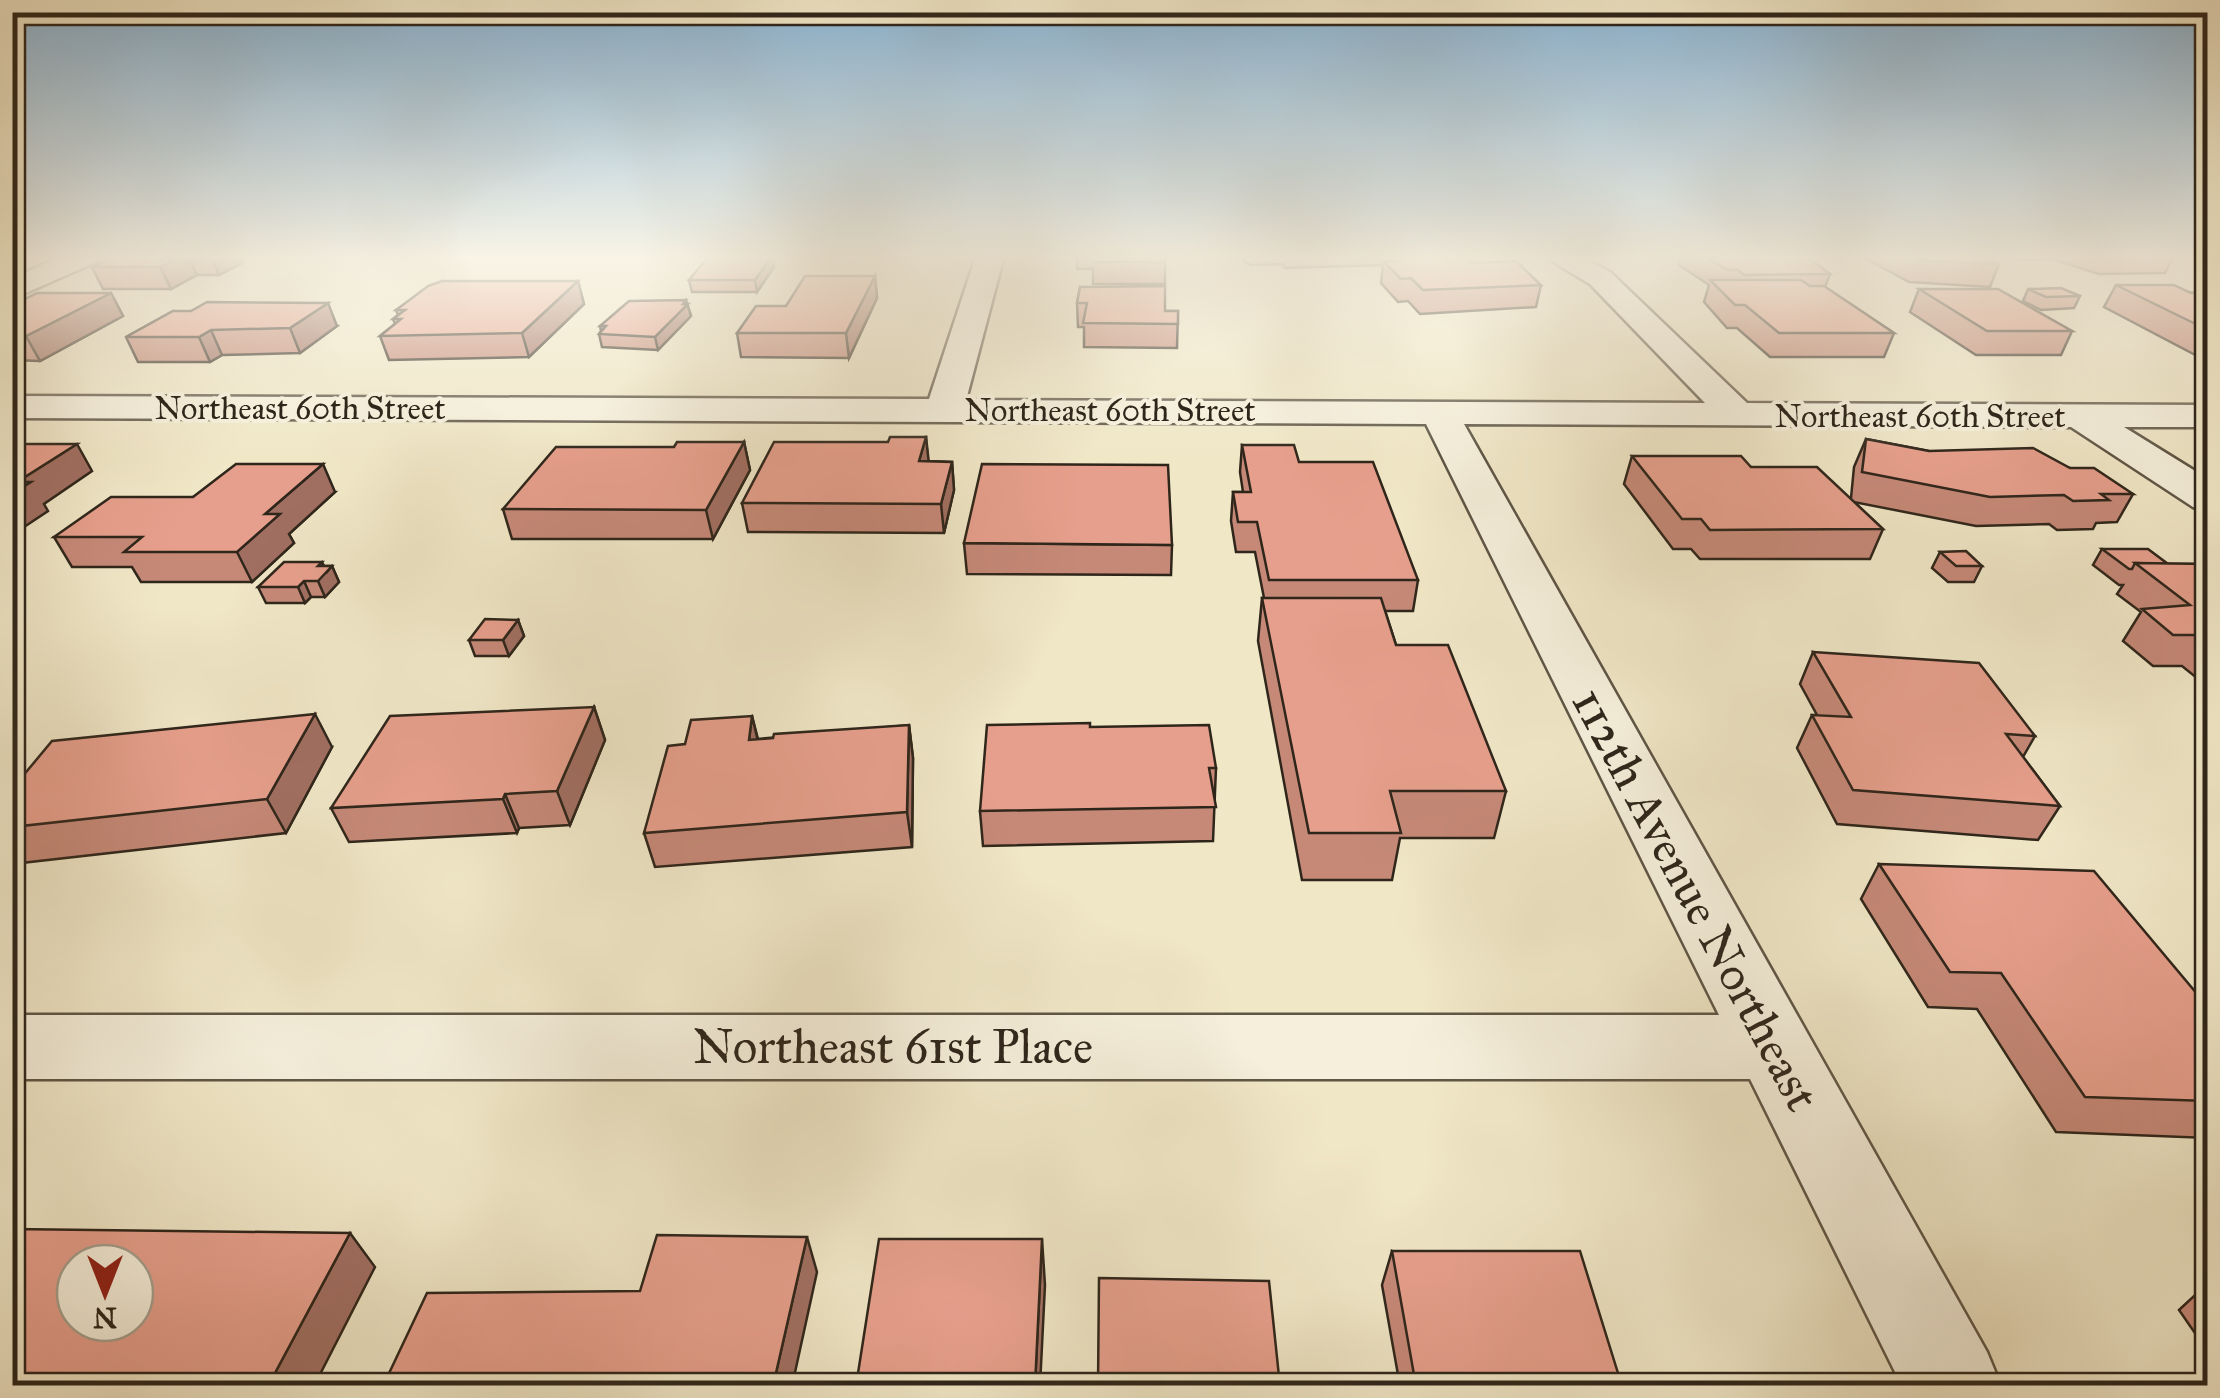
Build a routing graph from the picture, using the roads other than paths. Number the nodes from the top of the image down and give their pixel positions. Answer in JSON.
{"nodes":[{"id":1,"x":971,"y":321,"type":"edge"},
{"id":2,"x":1644,"y":321,"type":"edge"},
{"id":3,"x":12,"y":407,"type":"edge"},
{"id":4,"x":945,"y":409,"type":"junction"},
{"id":5,"x":1439,"y":412,"type":"junction"},
{"id":6,"x":1738,"y":415,"type":"junction"},
{"id":7,"x":2208,"y":416,"type":"edge"},
{"id":8,"x":2082,"y":417,"type":"junction"},
{"id":9,"x":2208,"y":498,"type":"edge"},
{"id":10,"x":12,"y":1047,"type":"edge"},
{"id":11,"x":1773,"y":1047,"type":"junction"},
{"id":12,"x":1953,"y":1386,"type":"edge"}],
"edges":[{"from":1,"to":4,"type":"street"},
{"from":2,"to":6,"type":"street"},
{"from":3,"to":4,"type":"street","name":"Northeast 60th Street"},
{"from":4,"to":5,"type":"street","name":"Northeast 60th Street"},
{"from":5,"to":6,"type":"street","name":"Northeast 60th Street"},
{"from":5,"to":11,"type":"street","name":"112th Avenue Northeast"},
{"from":6,"to":8,"type":"street","name":"Northeast 60th Street"},
{"from":7,"to":8,"type":"street","name":"Northeast 60th Street"},
{"from":8,"to":9,"type":"street"},
{"from":10,"to":11,"type":"street","name":"Northeast 61st Place"},
{"from":11,"to":12,"type":"street","name":"112th Avenue Northeast"}]}
